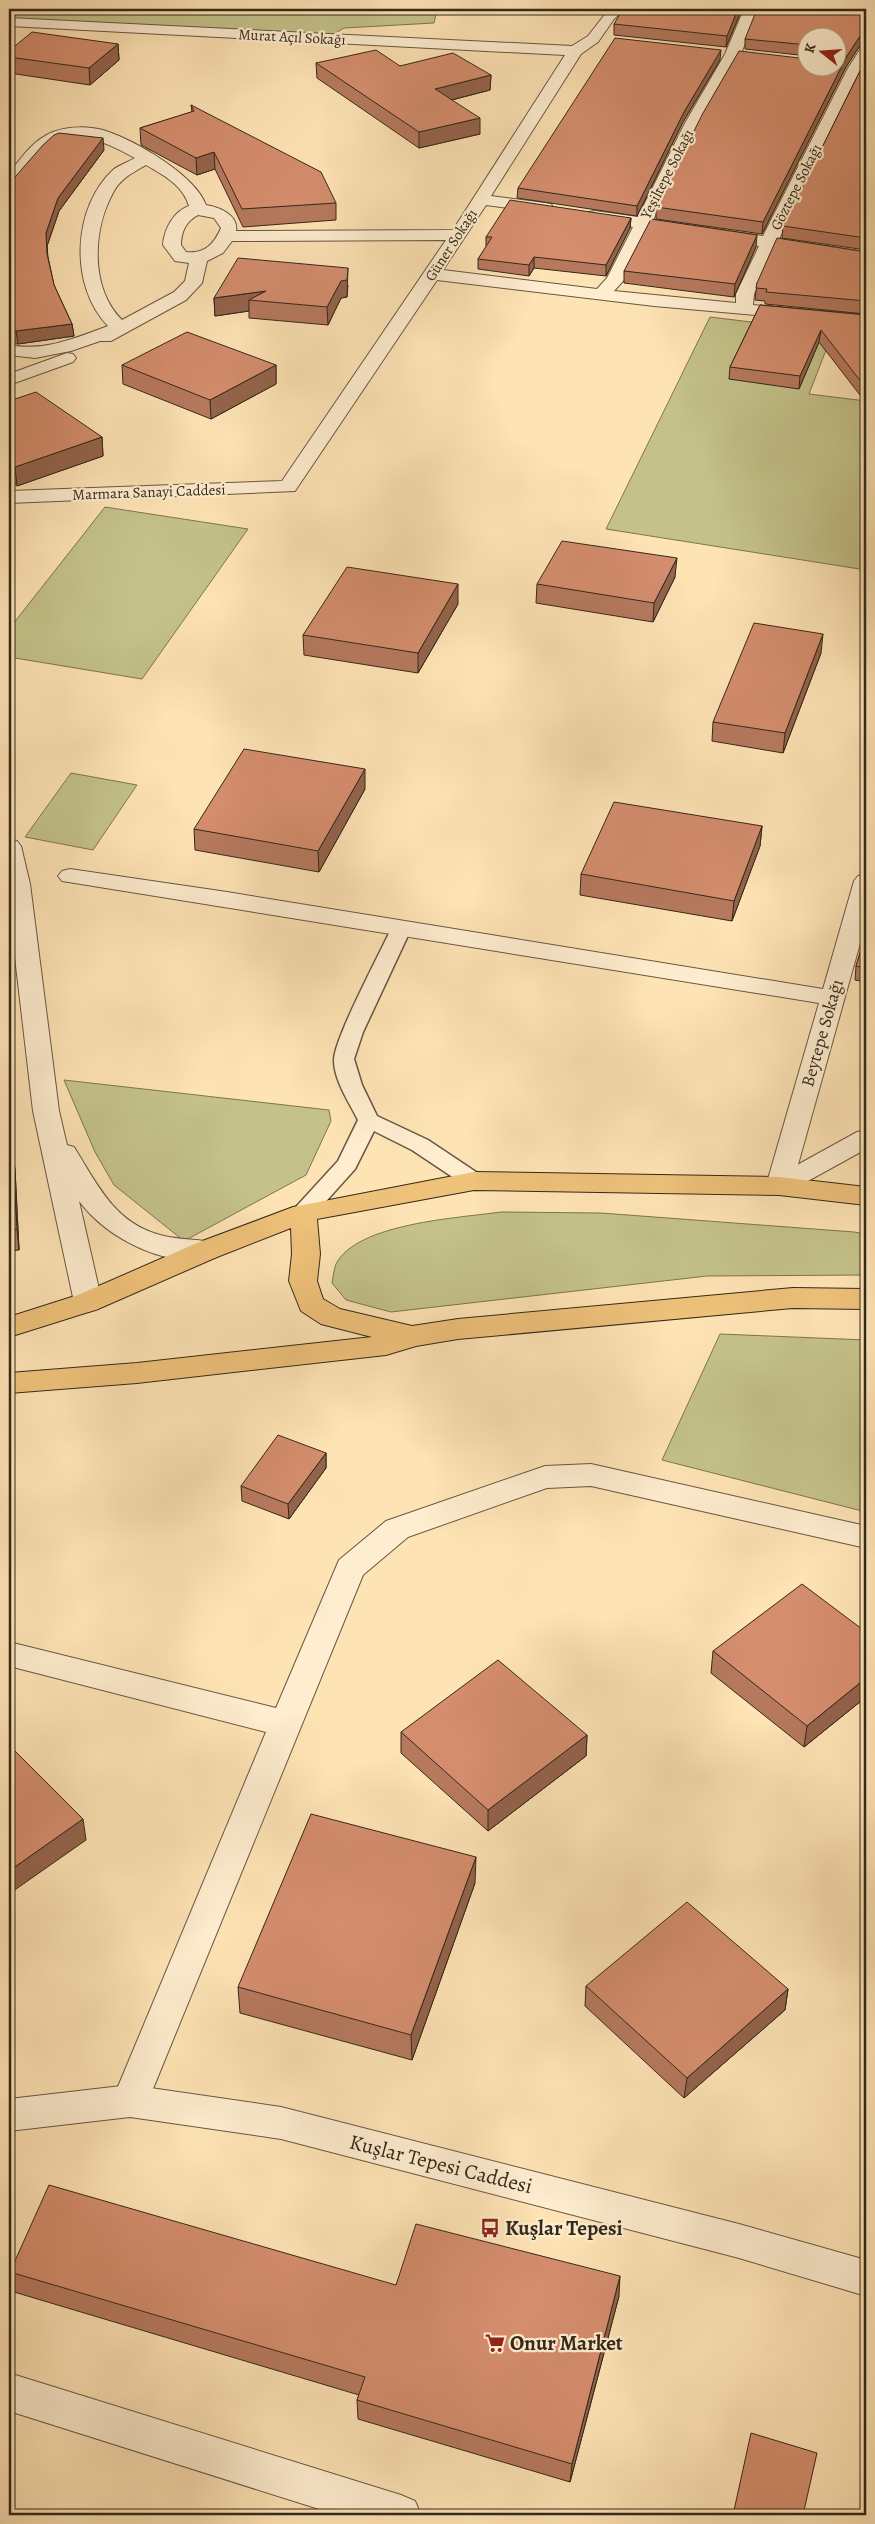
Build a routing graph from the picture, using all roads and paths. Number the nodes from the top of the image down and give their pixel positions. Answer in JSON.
{"nodes":[{"id":1,"x":613,"y":12,"type":"edge"},
{"id":2,"x":750,"y":12,"type":"edge"},
{"id":3,"x":9,"y":22,"type":"edge"},
{"id":4,"x":593,"y":39,"type":"junction"},
{"id":5,"x":612,"y":41,"type":"edge"},
{"id":6,"x":575,"y":51,"type":"junction"},
{"id":7,"x":866,"y":51,"type":"edge"},
{"id":8,"x":715,"y":52,"type":"edge"},
{"id":9,"x":733,"y":54,"type":"junction"},
{"id":10,"x":752,"y":56,"type":"edge"},
{"id":11,"x":848,"y":67,"type":"edge"},
{"id":12,"x":861,"y":69,"type":"edge"},
{"id":13,"x":145,"y":159,"type":"junction"},
{"id":14,"x":9,"y":185,"type":"edge"},
{"id":15,"x":480,"y":198,"type":"junction"},
{"id":16,"x":198,"y":209,"type":"junction"},
{"id":17,"x":643,"y":223,"type":"junction"},
{"id":18,"x":227,"y":234,"type":"junction"},
{"id":19,"x":458,"y":235,"type":"junction"},
{"id":20,"x":768,"y":244,"type":"junction"},
{"id":21,"x":866,"y":257,"type":"edge"},
{"id":22,"x":199,"y":259,"type":"junction"},
{"id":23,"x":432,"y":274,"type":"junction"},
{"id":24,"x":601,"y":295,"type":"junction"},
{"id":25,"x":744,"y":309,"type":"junction"},
{"id":26,"x":866,"y":320,"type":"edge"},
{"id":27,"x":120,"y":328,"type":"junction"},
{"id":28,"x":9,"y":350,"type":"edge"},
{"id":29,"x":9,"y":380,"type":"edge"},
{"id":30,"x":288,"y":487,"type":"joint"},
{"id":31,"x":9,"y":497,"type":"edge"},
{"id":32,"x":9,"y":846,"type":"edge"},
{"id":33,"x":70,"y":876,"type":"dead end"},
{"id":34,"x":866,"y":880,"type":"edge"},
{"id":35,"x":401,"y":929,"type":"junction"},
{"id":36,"x":833,"y":998,"type":"junction"},
{"id":37,"x":46,"y":1111,"type":"junction"},
{"id":38,"x":369,"y":1120,"type":"junction"},
{"id":39,"x":866,"y":1138,"type":"edge"},
{"id":40,"x":474,"y":1181,"type":"junction"},
{"id":41,"x":779,"y":1186,"type":"junction"},
{"id":42,"x":866,"y":1196,"type":"edge"},
{"id":43,"x":303,"y":1213,"type":"junction"},
{"id":44,"x":207,"y":1250,"type":"junction"},
{"id":45,"x":866,"y":1298,"type":"edge"},
{"id":46,"x":88,"y":1302,"type":"junction"},
{"id":47,"x":9,"y":1327,"type":"edge"},
{"id":48,"x":413,"y":1336,"type":"junction"},
{"id":49,"x":9,"y":1383,"type":"edge"},
{"id":50,"x":866,"y":1537,"type":"edge"},
{"id":51,"x":9,"y":1654,"type":"edge"},
{"id":52,"x":287,"y":1724,"type":"junction"},
{"id":53,"x":130,"y":2102,"type":"junction"},
{"id":54,"x":9,"y":2115,"type":"edge"},
{"id":55,"x":866,"y":2278,"type":"edge"},
{"id":56,"x":9,"y":2392,"type":"edge"},
{"id":57,"x":401,"y":2515,"type":"edge"}],
"edges":[{"from":1,"to":4,"type":"street","name":"Güner Sokağı"},
{"from":2,"to":9,"type":"street","name":"Yeşiltepe Sokağı"},
{"from":3,"to":6,"type":"street","name":"Murat Açıl Sokağı"},
{"from":4,"to":5,"type":"street"},
{"from":4,"to":6,"type":"street","name":"Güner Sokağı"},
{"from":6,"to":15,"type":"street","name":"Güner Sokağı"},
{"from":7,"to":12,"type":"street","name":"Göztepe Sokağı"},
{"from":8,"to":9,"type":"street"},
{"from":9,"to":10,"type":"street"},
{"from":9,"to":17,"type":"street","name":"Yeşiltepe Sokağı"},
{"from":11,"to":12,"type":"street"},
{"from":12,"to":20,"type":"street","name":"Göztepe Sokağı"},
{"from":13,"to":14,"type":"street"},
{"from":13,"to":16,"type":"street"},
{"from":13,"to":27,"type":"street"},
{"from":15,"to":17,"type":"street"},
{"from":15,"to":19,"type":"street","name":"Güner Sokağı"},
{"from":16,"to":18,"type":"street"},
{"from":16,"to":22,"type":"street"},
{"from":17,"to":20,"type":"street"},
{"from":17,"to":24,"type":"street","name":"Yeşiltepe Sokağı"},
{"from":18,"to":19,"type":"street"},
{"from":18,"to":22,"type":"street"},
{"from":19,"to":23,"type":"street","name":"Güner Sokağı"},
{"from":20,"to":21,"type":"street"},
{"from":20,"to":25,"type":"street","name":"Göztepe Sokağı"},
{"from":22,"to":27,"type":"street"},
{"from":23,"to":24,"type":"street"},
{"from":23,"to":30,"type":"street","name":"Güner Sokağı"},
{"from":24,"to":25,"type":"street"},
{"from":25,"to":26,"type":"street"},
{"from":27,"to":28,"type":"street"},
{"from":27,"to":29,"type":"street"},
{"from":30,"to":31,"type":"street","name":"Marmara Sanayi Caddesi"},
{"from":32,"to":37,"type":"street"},
{"from":33,"to":35,"type":"street"},
{"from":34,"to":36,"type":"street","name":"Beytepe Sokağı"},
{"from":35,"to":36,"type":"street"},
{"from":35,"to":38,"type":"lane"},
{"from":36,"to":41,"type":"street","name":"Beytepe Sokağı"},
{"from":37,"to":44,"type":"street"},
{"from":37,"to":46,"type":"street"},
{"from":38,"to":40,"type":"lane"},
{"from":38,"to":43,"type":"lane"},
{"from":39,"to":41,"type":"street"},
{"from":40,"to":41,"type":"main road"},
{"from":40,"to":43,"type":"main road"},
{"from":41,"to":42,"type":"main road"},
{"from":43,"to":44,"type":"main road"},
{"from":43,"to":48,"type":"main road"},
{"from":44,"to":46,"type":"main road"},
{"from":45,"to":48,"type":"main road"},
{"from":46,"to":47,"type":"main road"},
{"from":48,"to":49,"type":"main road"},
{"from":50,"to":52,"type":"street"},
{"from":51,"to":52,"type":"street"},
{"from":52,"to":53,"type":"street"},
{"from":53,"to":54,"type":"street","name":"Kuşlar Tepesi Caddesi"},
{"from":53,"to":55,"type":"street","name":"Kuşlar Tepesi Caddesi"},
{"from":56,"to":57,"type":"street"}]}
